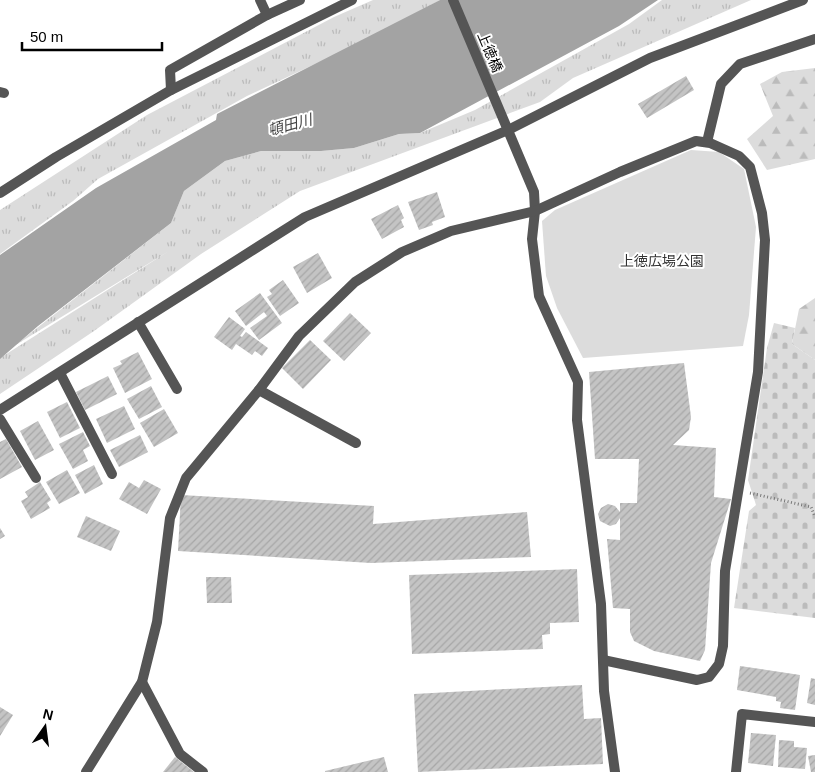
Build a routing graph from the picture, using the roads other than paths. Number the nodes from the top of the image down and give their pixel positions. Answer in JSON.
{"nodes":[{"id":1,"x":260,"y":0,"type":"edge"},
{"id":2,"x":300,"y":0,"type":"edge"},
{"id":3,"x":352,"y":0,"type":"edge"},
{"id":4,"x":453,"y":0,"type":"edge"},
{"id":5,"x":802,"y":0,"type":"edge"},
{"id":6,"x":267,"y":15,"type":"junction"},
{"id":7,"x":815,"y":39,"type":"edge"},
{"id":8,"x":171,"y":90,"type":"junction"},
{"id":9,"x":508,"y":130,"type":"junction"},
{"id":10,"x":707,"y":142,"type":"junction"},
{"id":11,"x":0,"y":193,"type":"edge"},
{"id":12,"x":535,"y":210,"type":"junction"},
{"id":13,"x":138,"y":322,"type":"junction"},
{"id":14,"x":60,"y":373,"type":"junction"},
{"id":15,"x":177,"y":389,"type":"dead end"},
{"id":16,"x":259,"y":390,"type":"junction"},
{"id":17,"x":0,"y":410,"type":"edge"},
{"id":18,"x":0,"y":418,"type":"edge"},
{"id":19,"x":356,"y":443,"type":"dead end"},
{"id":20,"x":112,"y":474,"type":"dead end"},
{"id":21,"x":36,"y":478,"type":"dead end"},
{"id":22,"x":603,"y":660,"type":"junction"},
{"id":23,"x":142,"y":682,"type":"junction"},
{"id":24,"x":815,"y":722,"type":"edge"},
{"id":25,"x":86,"y":772,"type":"edge"},
{"id":26,"x":203,"y":772,"type":"edge"},
{"id":27,"x":615,"y":772,"type":"edge"},
{"id":28,"x":736,"y":772,"type":"edge"}],
"edges":[{"from":1,"to":6,"type":"street"},
{"from":2,"to":6,"type":"street"},
{"from":3,"to":8,"type":"street"},
{"from":4,"to":9,"type":"street","name":"上徳橋"},
{"from":5,"to":9,"type":"street"},
{"from":6,"to":8,"type":"street"},
{"from":7,"to":10,"type":"street"},
{"from":8,"to":11,"type":"street"},
{"from":9,"to":12,"type":"street","name":"上徳橋"},
{"from":9,"to":13,"type":"street"},
{"from":10,"to":12,"type":"street"},
{"from":10,"to":22,"type":"street"},
{"from":12,"to":16,"type":"street"},
{"from":12,"to":22,"type":"street","name":"上徳橋"},
{"from":13,"to":14,"type":"street"},
{"from":13,"to":15,"type":"street"},
{"from":14,"to":17,"type":"street"},
{"from":14,"to":20,"type":"street"},
{"from":16,"to":19,"type":"street"},
{"from":16,"to":23,"type":"street"},
{"from":18,"to":21,"type":"street"},
{"from":22,"to":27,"type":"street","name":"上徳橋"},
{"from":23,"to":25,"type":"street"},
{"from":23,"to":26,"type":"street"},
{"from":24,"to":28,"type":"street"}]}
